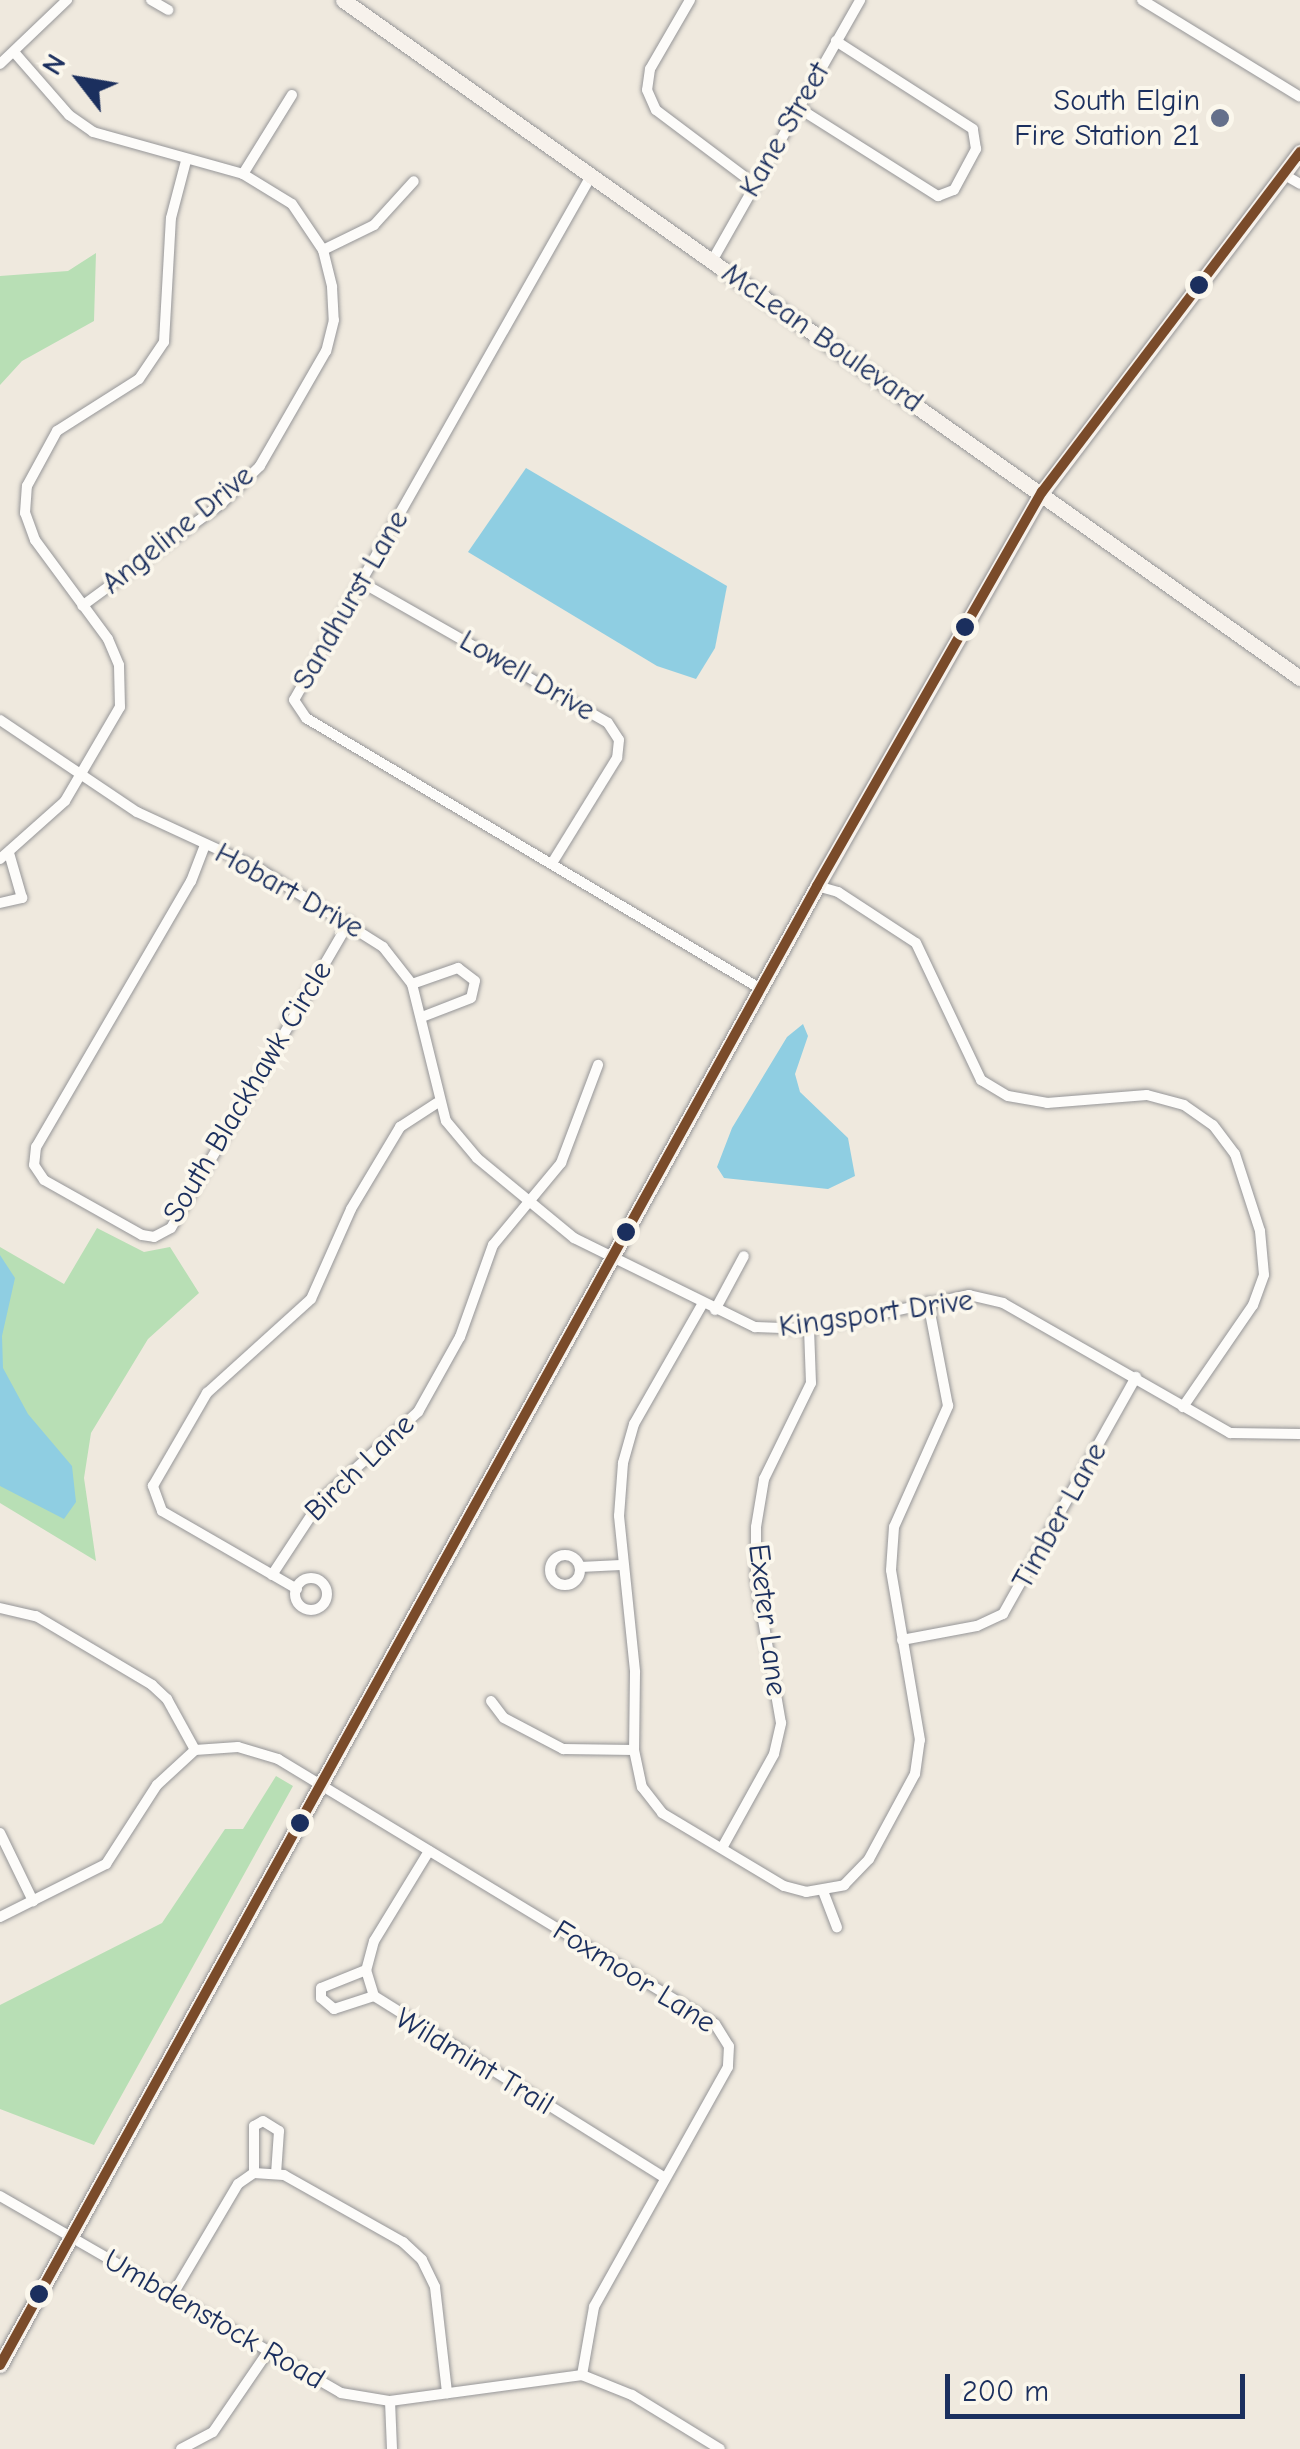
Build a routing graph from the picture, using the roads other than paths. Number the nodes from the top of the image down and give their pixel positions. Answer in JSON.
{"nodes":[{"id":1,"x":67,"y":0,"type":"edge"},
{"id":2,"x":151,"y":0,"type":"edge"},
{"id":3,"x":343,"y":0,"type":"edge"},
{"id":4,"x":690,"y":0,"type":"edge"},
{"id":5,"x":860,"y":0,"type":"edge"},
{"id":6,"x":1142,"y":0,"type":"edge"},
{"id":7,"x":168,"y":10,"type":"dead end"},
{"id":8,"x":836,"y":40,"type":"junction"},
{"id":9,"x":14,"y":52,"type":"junction"},
{"id":10,"x":0,"y":64,"type":"edge"},
{"id":11,"x":292,"y":95,"type":"dead end"},
{"id":12,"x":1300,"y":98,"type":"edge"},
{"id":13,"x":797,"y":107,"type":"junction"},
{"id":14,"x":1300,"y":152,"type":"edge"},
{"id":15,"x":186,"y":161,"type":"junction"},
{"id":16,"x":242,"y":174,"type":"junction"},
{"id":17,"x":1284,"y":174,"type":"junction"},
{"id":18,"x":591,"y":176,"type":"junction"},
{"id":19,"x":414,"y":181,"type":"dead end"},
{"id":20,"x":753,"y":183,"type":"junction"},
{"id":21,"x":1300,"y":184,"type":"edge"},
{"id":22,"x":322,"y":250,"type":"junction"},
{"id":23,"x":712,"y":262,"type":"junction"},
{"id":24,"x":1042,"y":492,"type":"junction"},
{"id":25,"x":361,"y":582,"type":"junction"},
{"id":26,"x":82,"y":606,"type":"junction"},
{"id":27,"x":1300,"y":678,"type":"edge"},
{"id":28,"x":0,"y":720,"type":"edge"},
{"id":29,"x":80,"y":778,"type":"junction"},
{"id":30,"x":205,"y":845,"type":"junction"},
{"id":31,"x":5,"y":856,"type":"edge"},
{"id":32,"x":554,"y":860,"type":"junction"},
{"id":33,"x":816,"y":886,"type":"junction"},
{"id":34,"x":0,"y":903,"type":"edge"},
{"id":35,"x":350,"y":922,"type":"junction"},
{"id":36,"x":412,"y":984,"type":"junction"},
{"id":37,"x":760,"y":989,"type":"junction"},
{"id":38,"x":422,"y":1017,"type":"junction"},
{"id":39,"x":598,"y":1065,"type":"dead end"},
{"id":40,"x":437,"y":1103,"type":"junction"},
{"id":41,"x":529,"y":1204,"type":"junction"},
{"id":42,"x":744,"y":1256,"type":"dead end"},
{"id":43,"x":613,"y":1258,"type":"junction"},
{"id":44,"x":928,"y":1302,"type":"junction"},
{"id":45,"x":703,"y":1303,"type":"junction"},
{"id":46,"x":715,"y":1310,"type":"junction"},
{"id":47,"x":808,"y":1329,"type":"junction"},
{"id":48,"x":1136,"y":1378,"type":"junction"},
{"id":49,"x":1183,"y":1408,"type":"junction"},
{"id":50,"x":1300,"y":1434,"type":"edge"},
{"id":51,"x":621,"y":1565,"type":"junction"},
{"id":52,"x":580,"y":1566,"type":"dead end"},
{"id":53,"x":272,"y":1575,"type":"junction"},
{"id":54,"x":296,"y":1589,"type":"dead end"},
{"id":55,"x":0,"y":1608,"type":"edge"},
{"id":56,"x":902,"y":1640,"type":"junction"},
{"id":57,"x":491,"y":1701,"type":"dead end"},
{"id":58,"x":195,"y":1750,"type":"junction"},
{"id":59,"x":634,"y":1750,"type":"junction"},
{"id":60,"x":323,"y":1788,"type":"junction"},
{"id":61,"x":0,"y":1833,"type":"edge"},
{"id":62,"x":722,"y":1848,"type":"junction"},
{"id":63,"x":429,"y":1851,"type":"junction"},
{"id":64,"x":822,"y":1890,"type":"junction"},
{"id":65,"x":33,"y":1902,"type":"junction"},
{"id":66,"x":0,"y":1917,"type":"edge"},
{"id":67,"x":837,"y":1927,"type":"dead end"},
{"id":68,"x":366,"y":1970,"type":"junction"},
{"id":69,"x":374,"y":1996,"type":"junction"},
{"id":70,"x":254,"y":2173,"type":"junction"},
{"id":71,"x":276,"y":2174,"type":"junction"},
{"id":72,"x":665,"y":2178,"type":"junction"},
{"id":73,"x":0,"y":2196,"type":"edge"},
{"id":74,"x":71,"y":2238,"type":"junction"},
{"id":75,"x":174,"y":2294,"type":"junction"},
{"id":76,"x":267,"y":2353,"type":"junction"},
{"id":77,"x":0,"y":2365,"type":"edge"},
{"id":78,"x":582,"y":2375,"type":"junction"},
{"id":79,"x":446,"y":2393,"type":"junction"},
{"id":80,"x":390,"y":2401,"type":"junction"},
{"id":81,"x":181,"y":2449,"type":"edge"},
{"id":82,"x":392,"y":2449,"type":"edge"},
{"id":83,"x":720,"y":2449,"type":"edge"}],
"edges":[{"from":1,"to":9,"type":"street"},
{"from":2,"to":7,"type":"street"},
{"from":3,"to":18,"type":"main road","name":"McLean Boulevard"},
{"from":4,"to":20,"type":"street"},
{"from":5,"to":8,"type":"street","name":"Kane Street"},
{"from":6,"to":12,"type":"street"},
{"from":8,"to":13,"type":"street","name":"Kane Street"},
{"from":8,"to":13,"type":"street"},
{"from":9,"to":10,"type":"street"},
{"from":9,"to":15,"type":"street","name":"Angeline Drive"},
{"from":11,"to":16,"type":"street"},
{"from":13,"to":20,"type":"street","name":"Kane Street"},
{"from":14,"to":17,"type":"main road"},
{"from":15,"to":16,"type":"street","name":"Angeline Drive"},
{"from":15,"to":26,"type":"street"},
{"from":16,"to":22,"type":"street","name":"Angeline Drive"},
{"from":17,"to":21,"type":"street"},
{"from":17,"to":24,"type":"main road"},
{"from":18,"to":23,"type":"main road","name":"McLean Boulevard"},
{"from":18,"to":25,"type":"street","name":"Sandhurst Lane"},
{"from":19,"to":22,"type":"street"},
{"from":20,"to":23,"type":"street","name":"Kane Street"},
{"from":22,"to":26,"type":"street","name":"Angeline Drive"},
{"from":23,"to":24,"type":"main road","name":"McLean Boulevard"},
{"from":24,"to":27,"type":"main road","name":"McLean Boulevard"},
{"from":24,"to":33,"type":"main road"},
{"from":25,"to":32,"type":"street","name":"Lowell Drive"},
{"from":25,"to":32,"type":"street","name":"Sandhurst Lane"},
{"from":26,"to":29,"type":"street"},
{"from":28,"to":29,"type":"street","name":"Hobart Drive"},
{"from":29,"to":30,"type":"street","name":"Hobart Drive"},
{"from":29,"to":31,"type":"street"},
{"from":30,"to":35,"type":"street","name":"Hobart Drive"},
{"from":30,"to":35,"type":"street","name":"South Blackhawk Circle"},
{"from":31,"to":34,"type":"street"},
{"from":32,"to":37,"type":"street","name":"Sandhurst Lane"},
{"from":33,"to":37,"type":"main road"},
{"from":33,"to":49,"type":"street"},
{"from":35,"to":36,"type":"street","name":"Hobart Drive"},
{"from":36,"to":38,"type":"street","name":"Hobart Drive"},
{"from":36,"to":38,"type":"street"},
{"from":37,"to":43,"type":"main road"},
{"from":38,"to":40,"type":"street","name":"Hobart Drive"},
{"from":39,"to":41,"type":"street","name":"Birch Lane"},
{"from":40,"to":41,"type":"street","name":"Hobart Drive"},
{"from":40,"to":53,"type":"street"},
{"from":41,"to":43,"type":"street","name":"Hobart Drive"},
{"from":41,"to":53,"type":"street","name":"Birch Lane"},
{"from":42,"to":46,"type":"street"},
{"from":43,"to":45,"type":"street","name":"Kingsport Drive"},
{"from":43,"to":60,"type":"main road"},
{"from":44,"to":47,"type":"street","name":"Kingsport Drive"},
{"from":44,"to":48,"type":"street","name":"Kingsport Drive"},
{"from":44,"to":56,"type":"street"},
{"from":45,"to":46,"type":"street","name":"Kingsport Drive"},
{"from":45,"to":51,"type":"street"},
{"from":46,"to":47,"type":"street","name":"Kingsport Drive"},
{"from":47,"to":62,"type":"street","name":"Exeter Lane"},
{"from":48,"to":49,"type":"street","name":"Kingsport Drive"},
{"from":48,"to":56,"type":"street","name":"Timber Lane"},
{"from":49,"to":50,"type":"street","name":"Kingsport Drive"},
{"from":51,"to":52,"type":"street"},
{"from":51,"to":59,"type":"street"},
{"from":53,"to":54,"type":"street"},
{"from":55,"to":58,"type":"street"},
{"from":56,"to":64,"type":"street"},
{"from":57,"to":59,"type":"street"},
{"from":58,"to":60,"type":"street","name":"Foxmoor Lane"},
{"from":58,"to":65,"type":"street"},
{"from":59,"to":62,"type":"street"},
{"from":60,"to":63,"type":"street","name":"Foxmoor Lane"},
{"from":60,"to":74,"type":"main road"},
{"from":61,"to":65,"type":"street"},
{"from":62,"to":64,"type":"street"},
{"from":63,"to":68,"type":"street"},
{"from":63,"to":72,"type":"street","name":"Foxmoor Lane"},
{"from":64,"to":67,"type":"street"},
{"from":65,"to":66,"type":"street"},
{"from":68,"to":69,"type":"street","name":"Wildmint Trail"},
{"from":68,"to":69,"type":"street"},
{"from":69,"to":72,"type":"street","name":"Wildmint Trail"},
{"from":70,"to":71,"type":"street"},
{"from":70,"to":71,"type":"street"},
{"from":70,"to":75,"type":"street"},
{"from":71,"to":79,"type":"street"},
{"from":72,"to":78,"type":"street","name":"Foxmoor Lane"},
{"from":73,"to":74,"type":"street","name":"Umbdenstock Road"},
{"from":74,"to":75,"type":"street","name":"Umbdenstock Road"},
{"from":74,"to":77,"type":"main road"},
{"from":75,"to":76,"type":"street","name":"Umbdenstock Road"},
{"from":76,"to":80,"type":"street","name":"Umbdenstock Road"},
{"from":76,"to":81,"type":"street"},
{"from":78,"to":79,"type":"street","name":"Umbdenstock Road"},
{"from":78,"to":83,"type":"street","name":"Umbdenstock Road"},
{"from":79,"to":80,"type":"street","name":"Umbdenstock Road"},
{"from":80,"to":82,"type":"street"}]}
